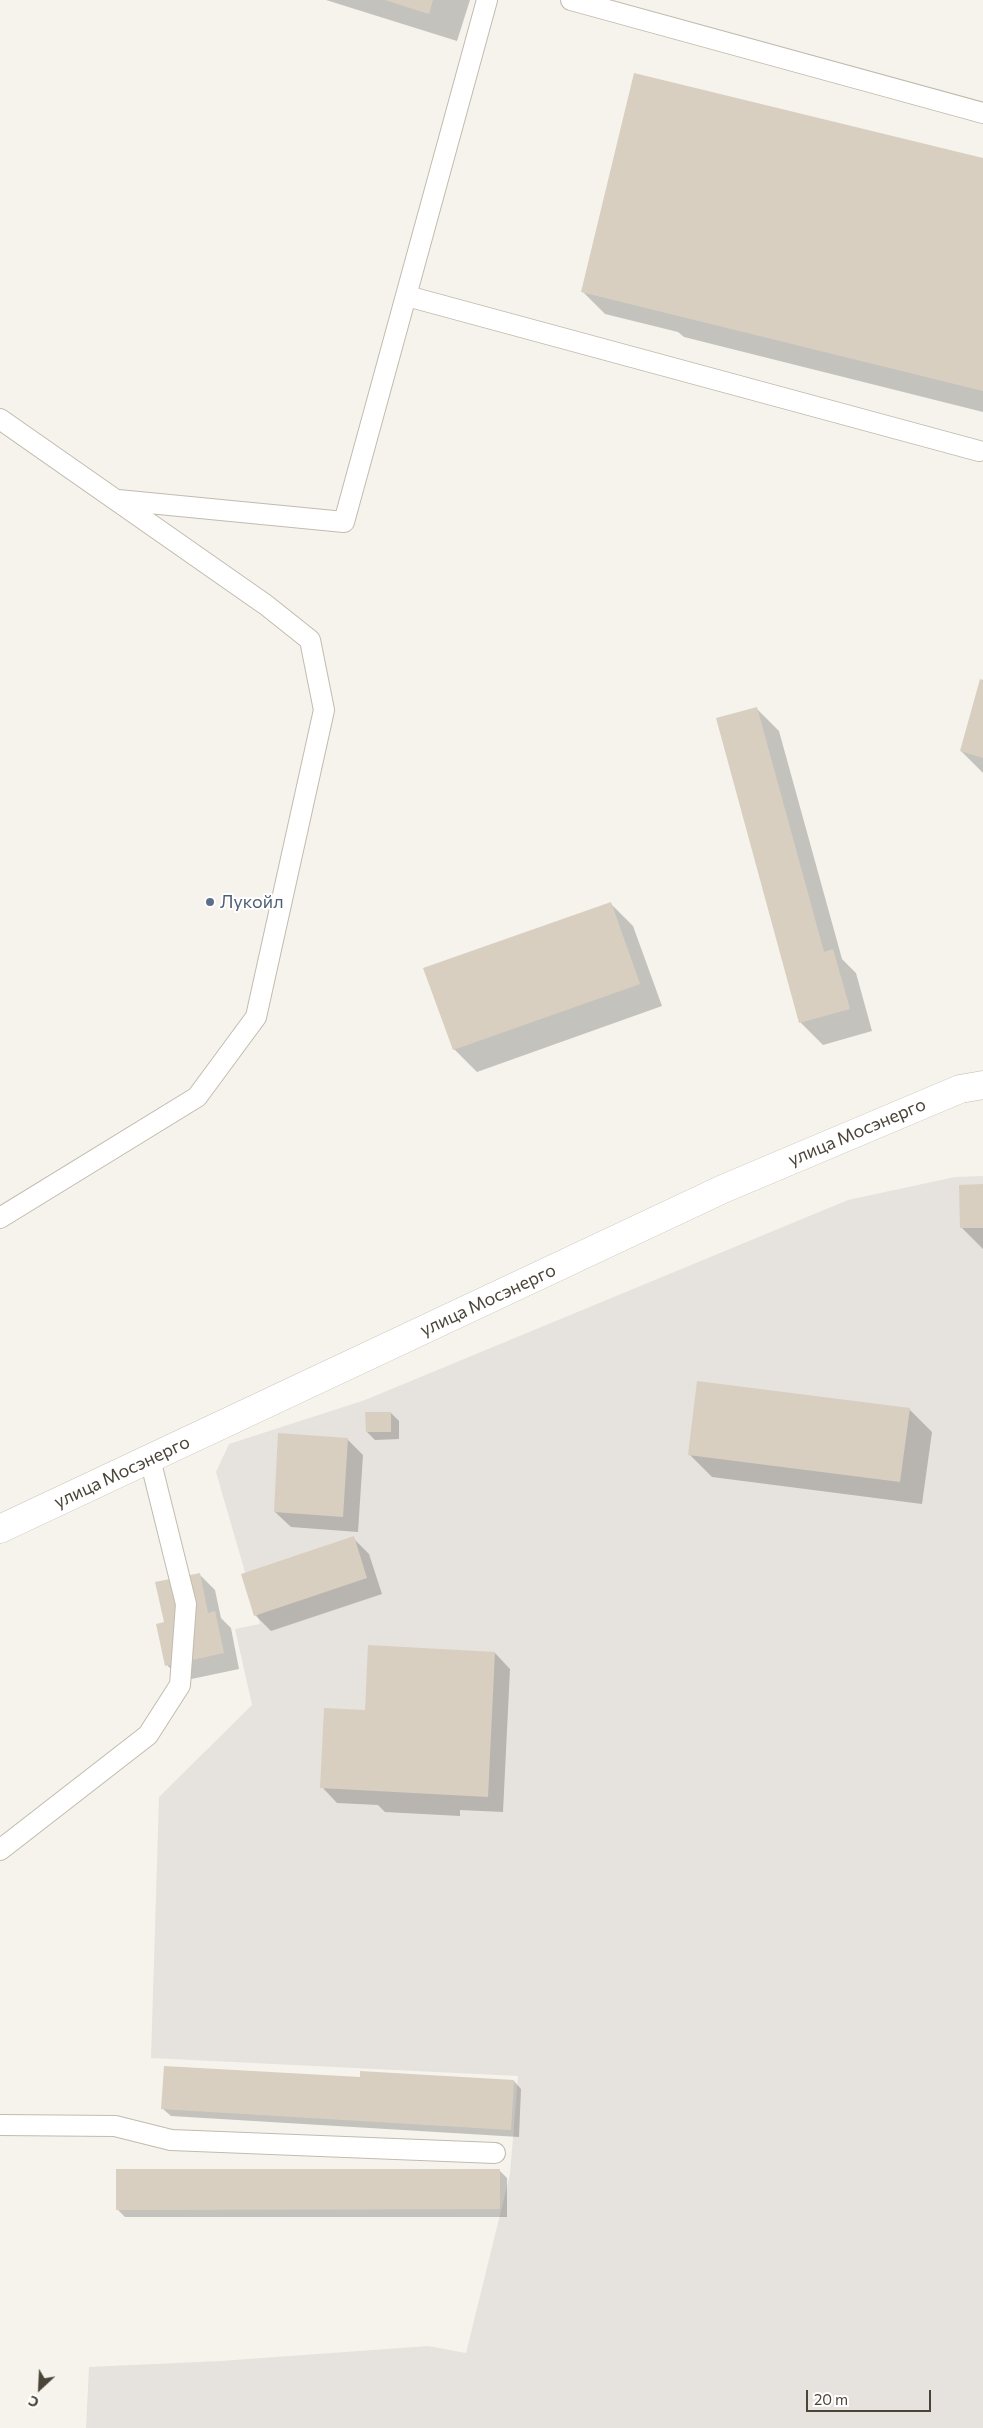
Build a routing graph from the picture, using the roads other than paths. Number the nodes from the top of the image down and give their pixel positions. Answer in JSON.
{"nodes":[{"id":1,"x":487,"y":0,"type":"edge"},
{"id":2,"x":572,"y":0,"type":"edge"},
{"id":3,"x":983,"y":113,"type":"edge"},
{"id":4,"x":407,"y":296,"type":"junction"},
{"id":5,"x":0,"y":419,"type":"edge"},
{"id":6,"x":980,"y":452,"type":"dead end"},
{"id":7,"x":116,"y":500,"type":"junction"},
{"id":8,"x":983,"y":1086,"type":"edge"},
{"id":9,"x":0,"y":1218,"type":"edge"},
{"id":10,"x":150,"y":1459,"type":"junction"},
{"id":11,"x":0,"y":1529,"type":"edge"},
{"id":12,"x":0,"y":1850,"type":"edge"},
{"id":13,"x":0,"y":2125,"type":"edge"},
{"id":14,"x":495,"y":2152,"type":"dead end"}],
"edges":[{"from":1,"to":4,"type":"lane"},
{"from":2,"to":3,"type":"lane"},
{"from":4,"to":6,"type":"lane"},
{"from":4,"to":7,"type":"lane"},
{"from":5,"to":7,"type":"lane"},
{"from":7,"to":9,"type":"lane"},
{"from":8,"to":10,"type":"street","name":"улица Мосэнерго"},
{"from":10,"to":11,"type":"street","name":"улица Мосэнерго"},
{"from":10,"to":12,"type":"lane"},
{"from":13,"to":14,"type":"lane"}]}
